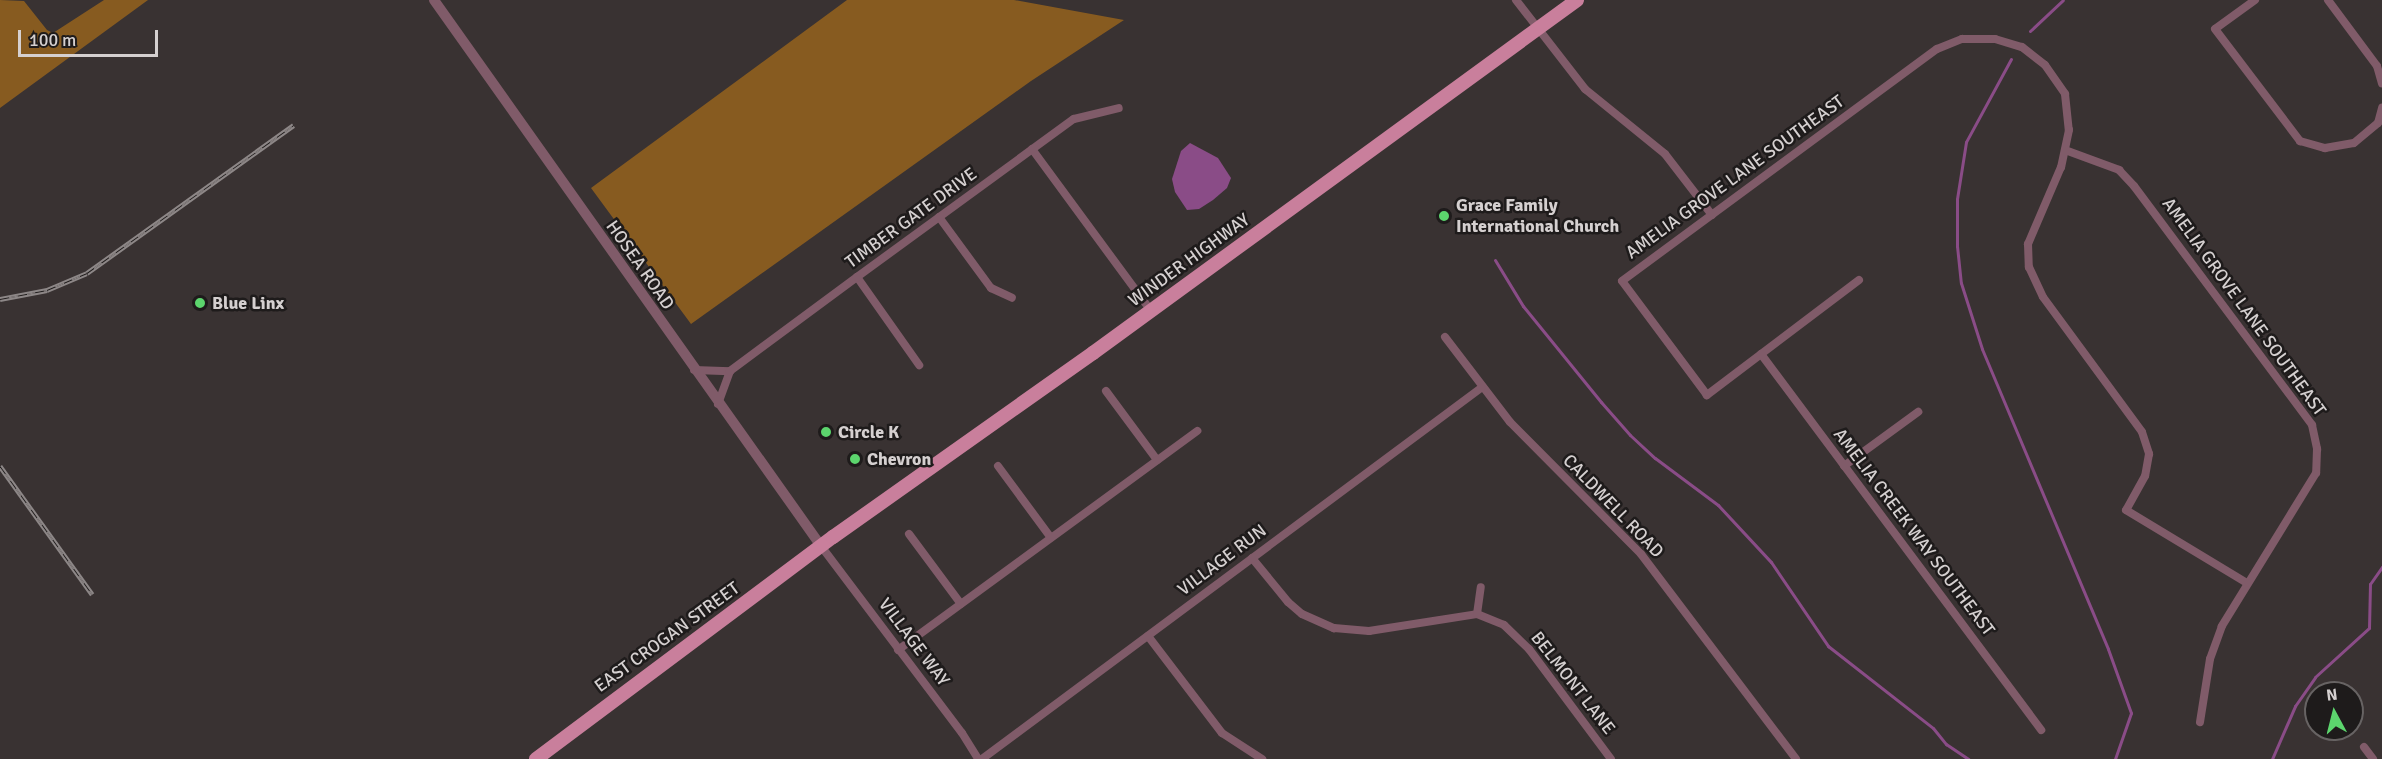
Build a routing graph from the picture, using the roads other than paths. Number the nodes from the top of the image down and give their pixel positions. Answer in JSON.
{"nodes":[{"id":1,"x":434,"y":0,"type":"edge"},
{"id":2,"x":1516,"y":0,"type":"edge"},
{"id":3,"x":1577,"y":0,"type":"edge"},
{"id":4,"x":2255,"y":0,"type":"edge"},
{"id":5,"x":2328,"y":0,"type":"edge"},
{"id":6,"x":1538,"y":29,"type":"junction"},
{"id":7,"x":2382,"y":83,"type":"edge"},
{"id":8,"x":1119,"y":108,"type":"dead end"},
{"id":9,"x":2382,"y":108,"type":"edge"},
{"id":10,"x":1032,"y":149,"type":"junction"},
{"id":11,"x":2064,"y":150,"type":"junction"},
{"id":12,"x":1712,"y":215,"type":"junction"},
{"id":13,"x":939,"y":218,"type":"junction"},
{"id":14,"x":857,"y":278,"type":"junction"},
{"id":15,"x":1859,"y":280,"type":"dead end"},
{"id":16,"x":1011,"y":298,"type":"dead end"},
{"id":17,"x":1151,"y":311,"type":"junction"},
{"id":18,"x":1445,"y":337,"type":"dead end"},
{"id":19,"x":1761,"y":354,"type":"junction"},
{"id":20,"x":919,"y":365,"type":"dead end"},
{"id":21,"x":694,"y":370,"type":"junction"},
{"id":22,"x":730,"y":371,"type":"junction"},
{"id":23,"x":1481,"y":388,"type":"junction"},
{"id":24,"x":1106,"y":391,"type":"dead end"},
{"id":25,"x":718,"y":404,"type":"junction"},
{"id":26,"x":1917,"y":412,"type":"dead end"},
{"id":27,"x":1197,"y":431,"type":"dead end"},
{"id":28,"x":1157,"y":460,"type":"junction"},
{"id":29,"x":998,"y":466,"type":"dead end"},
{"id":30,"x":1844,"y":466,"type":"junction"},
{"id":31,"x":909,"y":534,"type":"dead end"},
{"id":32,"x":1051,"y":538,"type":"junction"},
{"id":33,"x":821,"y":546,"type":"junction"},
{"id":34,"x":1252,"y":558,"type":"junction"},
{"id":35,"x":2247,"y":583,"type":"junction"},
{"id":36,"x":1481,"y":586,"type":"dead end"},
{"id":37,"x":961,"y":604,"type":"junction"},
{"id":38,"x":1478,"y":614,"type":"junction"},
{"id":39,"x":1148,"y":636,"type":"junction"},
{"id":40,"x":898,"y":650,"type":"junction"},
{"id":41,"x":2200,"y":722,"type":"dead end"},
{"id":42,"x":2041,"y":730,"type":"dead end"},
{"id":43,"x":2364,"y":747,"type":"dead end"},
{"id":44,"x":536,"y":759,"type":"edge"},
{"id":45,"x":978,"y":759,"type":"edge"},
{"id":46,"x":982,"y":759,"type":"edge"},
{"id":47,"x":1262,"y":759,"type":"edge"},
{"id":48,"x":1611,"y":759,"type":"edge"},
{"id":49,"x":1796,"y":759,"type":"edge"},
{"id":50,"x":2373,"y":759,"type":"edge"}],
"edges":[{"from":1,"to":21,"type":"street","name":"HOSEA ROAD"},
{"from":2,"to":6,"type":"street"},
{"from":3,"to":6,"type":"main road","name":"WINDER HIGHWAY"},
{"from":4,"to":9,"type":"street"},
{"from":5,"to":7,"type":"street"},
{"from":6,"to":12,"type":"street"},
{"from":6,"to":17,"type":"main road","name":"WINDER HIGHWAY"},
{"from":8,"to":10,"type":"street","name":"TIMBER GATE DRIVE"},
{"from":10,"to":13,"type":"street","name":"TIMBER GATE DRIVE"},
{"from":10,"to":17,"type":"street"},
{"from":11,"to":12,"type":"street","name":"AMELIA GROVE LANE SOUTHEAST"},
{"from":11,"to":35,"type":"street","name":"AMELIA GROVE LANE SOUTHEAST"},
{"from":11,"to":35,"type":"street","name":"AMELIA GROVE LANE SOUTHEAST"},
{"from":12,"to":19,"type":"street","name":"AMELIA GROVE LANE SOUTHEAST"},
{"from":13,"to":14,"type":"street","name":"TIMBER GATE DRIVE"},
{"from":13,"to":16,"type":"street"},
{"from":14,"to":20,"type":"street"},
{"from":14,"to":22,"type":"street","name":"TIMBER GATE DRIVE"},
{"from":15,"to":19,"type":"street","name":"AMELIA GROVE LANE SOUTHEAST"},
{"from":17,"to":33,"type":"main road","name":"WINDER HIGHWAY"},
{"from":18,"to":23,"type":"street","name":"CALDWELL ROAD"},
{"from":19,"to":30,"type":"street","name":"AMELIA CREEK WAY SOUTHEAST"},
{"from":21,"to":22,"type":"street"},
{"from":21,"to":25,"type":"street","name":"HOSEA ROAD"},
{"from":22,"to":25,"type":"street"},
{"from":23,"to":34,"type":"street","name":"VILLAGE RUN"},
{"from":23,"to":49,"type":"street","name":"CALDWELL ROAD"},
{"from":24,"to":28,"type":"street"},
{"from":25,"to":33,"type":"street","name":"HOSEA ROAD"},
{"from":26,"to":30,"type":"street"},
{"from":27,"to":28,"type":"street"},
{"from":28,"to":32,"type":"street"},
{"from":29,"to":32,"type":"street"},
{"from":30,"to":42,"type":"street","name":"AMELIA CREEK WAY SOUTHEAST"},
{"from":31,"to":37,"type":"street"},
{"from":32,"to":37,"type":"street"},
{"from":33,"to":40,"type":"street","name":"VILLAGE WAY"},
{"from":33,"to":44,"type":"main road","name":"EAST CROGAN STREET"},
{"from":34,"to":38,"type":"street"},
{"from":34,"to":39,"type":"street","name":"VILLAGE RUN"},
{"from":35,"to":41,"type":"street","name":"AMELIA GROVE LANE SOUTHEAST"},
{"from":36,"to":38,"type":"street"},
{"from":37,"to":40,"type":"street"},
{"from":38,"to":48,"type":"street","name":"BELMONT LANE"},
{"from":39,"to":46,"type":"street","name":"VILLAGE RUN"},
{"from":39,"to":47,"type":"street"},
{"from":40,"to":45,"type":"street","name":"VILLAGE WAY"},
{"from":43,"to":50,"type":"street"}]}
